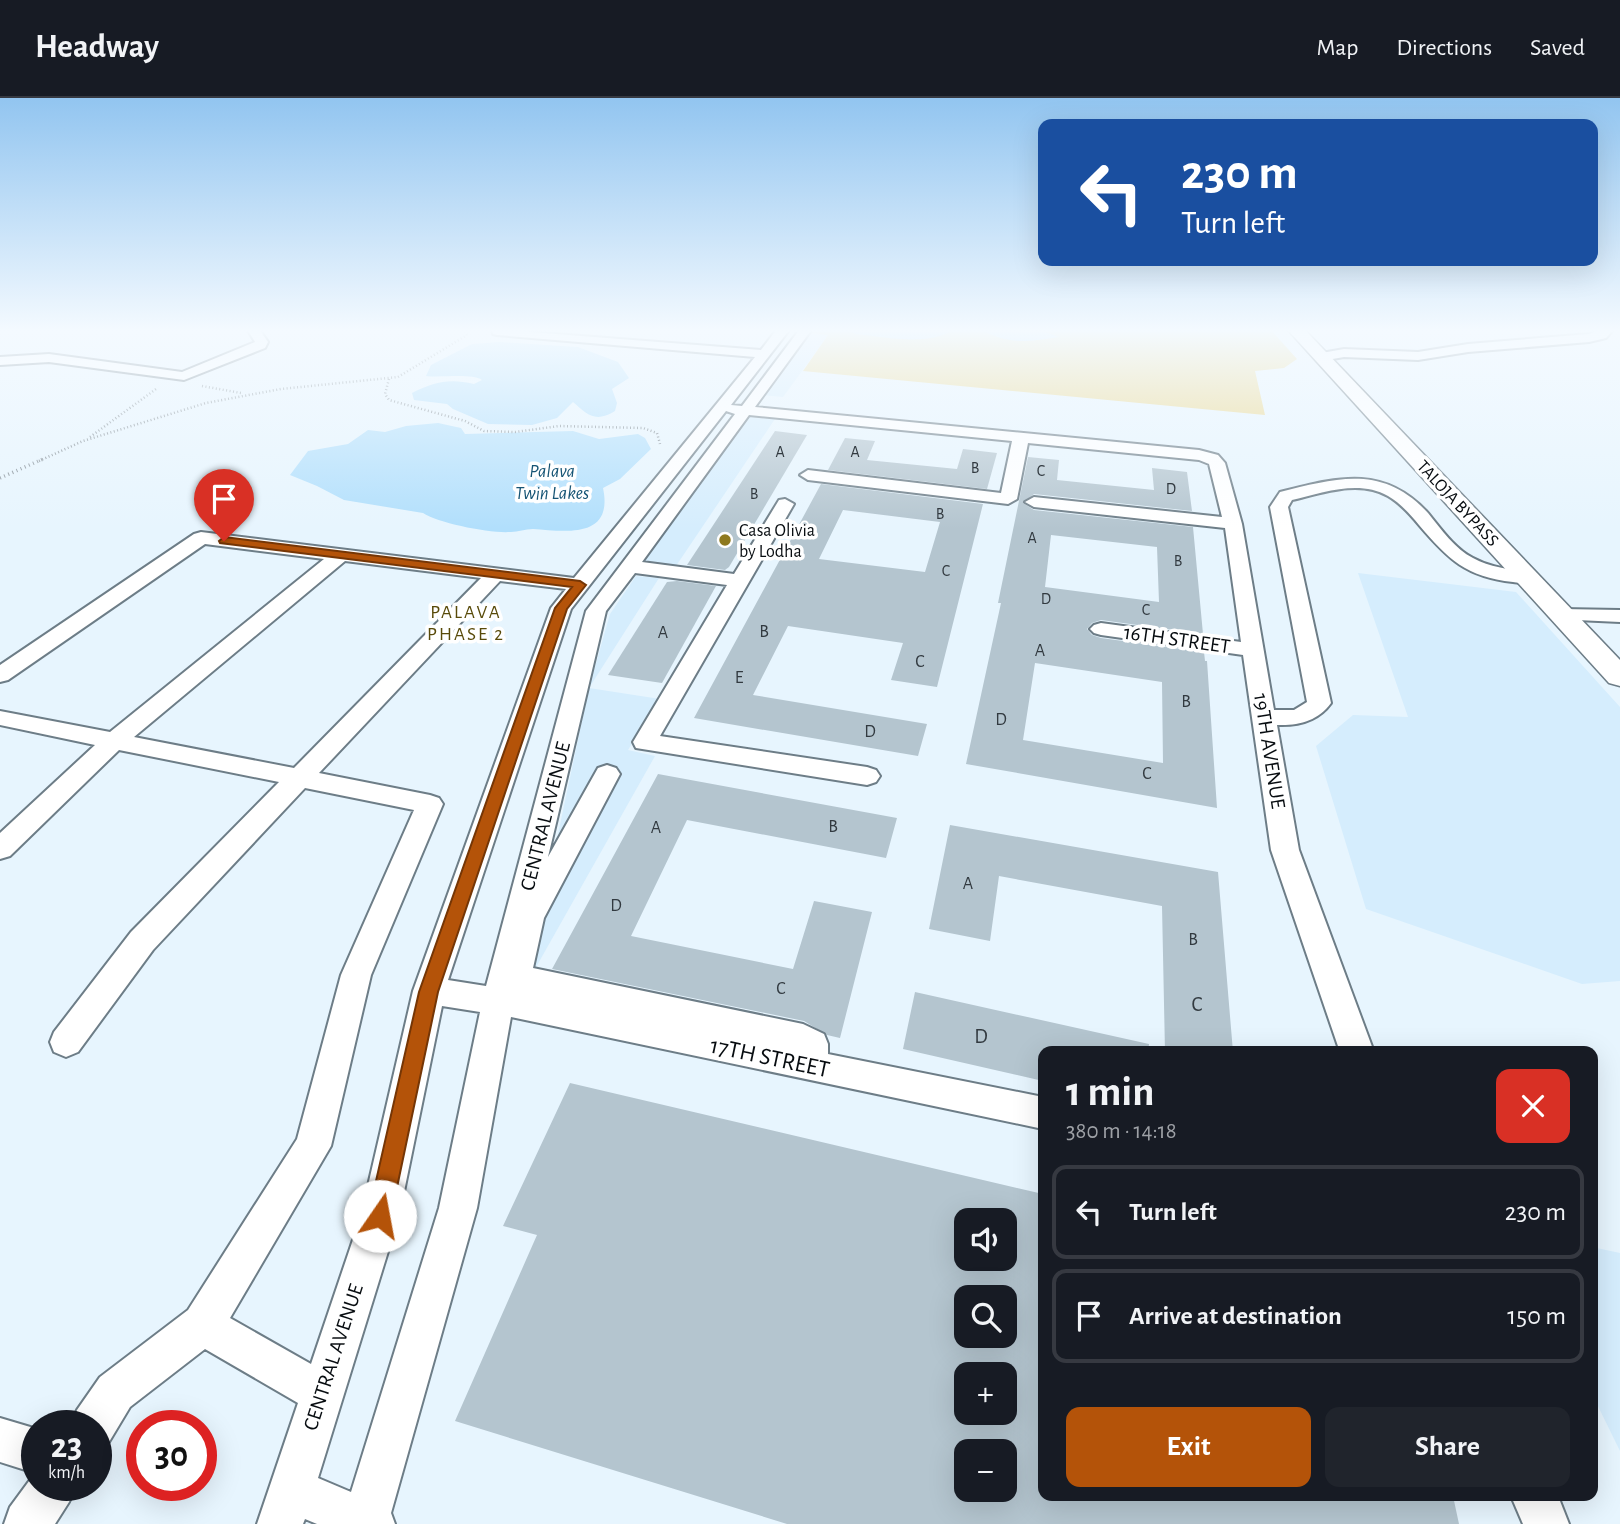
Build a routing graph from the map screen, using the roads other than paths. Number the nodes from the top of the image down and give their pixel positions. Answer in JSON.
{"nodes":[{"id":1,"x":742,"y":396,"type":"edge"},
{"id":2,"x":747,"y":396,"type":"edge"},
{"id":3,"x":1357,"y":396,"type":"edge"},
{"id":4,"x":735,"y":409,"type":"junction"},
{"id":5,"x":1021,"y":437,"type":"junction"},
{"id":6,"x":808,"y":475,"type":"dead end"},
{"id":7,"x":1034,"y":502,"type":"dead end"},
{"id":8,"x":785,"y":504,"type":"dead end"},
{"id":9,"x":1233,"y":524,"type":"junction"},
{"id":10,"x":341,"y":555,"type":"junction"},
{"id":11,"x":629,"y":566,"type":"junction"},
{"id":12,"x":496,"y":574,"type":"junction"},
{"id":13,"x":1528,"y":578,"type":"junction"},
{"id":14,"x":740,"y":581,"type":"junction"},
{"id":15,"x":580,"y":585,"type":"junction"},
{"id":16,"x":1562,"y":615,"type":"junction"},
{"id":17,"x":1620,"y":617,"type":"edge"},
{"id":18,"x":1101,"y":629,"type":"dead end"},
{"id":19,"x":1254,"y":650,"type":"junction"},
{"id":20,"x":0,"y":675,"type":"edge"},
{"id":21,"x":1620,"y":677,"type":"edge"},
{"id":22,"x":1264,"y":717,"type":"junction"},
{"id":23,"x":0,"y":718,"type":"edge"},
{"id":24,"x":114,"y":741,"type":"junction"},
{"id":25,"x":607,"y":774,"type":"dead end"},
{"id":26,"x":867,"y":776,"type":"dead end"},
{"id":27,"x":301,"y":778,"type":"junction"},
{"id":28,"x":0,"y":849,"type":"edge"},
{"id":29,"x":429,"y":992,"type":"junction"},
{"id":30,"x":498,"y":1001,"type":"junction"},
{"id":31,"x":66,"y":1042,"type":"dead end"},
{"id":32,"x":1355,"y":1046,"type":"edge"},
{"id":33,"x":811,"y":1065,"type":"junction"},
{"id":34,"x":1038,"y":1112,"type":"edge"},
{"id":35,"x":203,"y":1325,"type":"junction"},
{"id":36,"x":321,"y":1393,"type":"junction"},
{"id":37,"x":103,"y":1410,"type":"edge"},
{"id":38,"x":0,"y":1440,"type":"edge"},
{"id":39,"x":21,"y":1446,"type":"edge"},
{"id":40,"x":43,"y":1501,"type":"edge"},
{"id":41,"x":1536,"y":1501,"type":"edge"},
{"id":42,"x":284,"y":1507,"type":"edge"},
{"id":43,"x":367,"y":1523,"type":"edge"},
{"id":44,"x":27,"y":1524,"type":"edge"},
{"id":45,"x":1546,"y":1524,"type":"edge"}],
"edges":[{"from":1,"to":4,"type":"street","name":"CENTRAL AVENUE"},
{"from":2,"to":4,"type":"street","name":"CENTRAL AVENUE"},
{"from":3,"to":13,"type":"main road","name":"TALOJA BYPASS"},
{"from":4,"to":5,"type":"street"},
{"from":4,"to":11,"type":"street","name":"CENTRAL AVENUE"},
{"from":4,"to":15,"type":"street","name":"CENTRAL AVENUE"},
{"from":5,"to":6,"type":"street"},
{"from":5,"to":9,"type":"street","name":"19TH AVENUE"},
{"from":7,"to":9,"type":"street"},
{"from":8,"to":14,"type":"street"},
{"from":9,"to":19,"type":"street","name":"19TH AVENUE"},
{"from":10,"to":12,"type":"street"},
{"from":10,"to":20,"type":"street"},
{"from":10,"to":24,"type":"street"},
{"from":11,"to":14,"type":"street"},
{"from":11,"to":30,"type":"street","name":"CENTRAL AVENUE"},
{"from":12,"to":15,"type":"street"},
{"from":12,"to":27,"type":"street"},
{"from":13,"to":16,"type":"main road","name":"TALOJA BYPASS"},
{"from":13,"to":22,"type":"street"},
{"from":14,"to":26,"type":"street"},
{"from":15,"to":29,"type":"street","name":"CENTRAL AVENUE"},
{"from":16,"to":17,"type":"street"},
{"from":16,"to":21,"type":"main road","name":"TALOJA BYPASS"},
{"from":18,"to":19,"type":"street","name":"16TH STREET"},
{"from":19,"to":22,"type":"street","name":"19TH AVENUE"},
{"from":22,"to":32,"type":"street","name":"19TH AVENUE"},
{"from":23,"to":24,"type":"street"},
{"from":24,"to":27,"type":"street"},
{"from":24,"to":28,"type":"street"},
{"from":25,"to":33,"type":"street"},
{"from":27,"to":31,"type":"street"},
{"from":27,"to":35,"type":"street"},
{"from":29,"to":30,"type":"street","name":"17TH STREET"},
{"from":29,"to":36,"type":"street","name":"CENTRAL AVENUE"},
{"from":30,"to":33,"type":"street","name":"17TH STREET"},
{"from":30,"to":43,"type":"street","name":"CENTRAL AVENUE"},
{"from":33,"to":34,"type":"street","name":"17TH STREET"},
{"from":35,"to":36,"type":"street"},
{"from":35,"to":37,"type":"street"},
{"from":36,"to":42,"type":"street","name":"CENTRAL AVENUE"},
{"from":38,"to":39,"type":"street"},
{"from":40,"to":44,"type":"street"},
{"from":41,"to":45,"type":"street"},
{"from":42,"to":43,"type":"street"}]}
